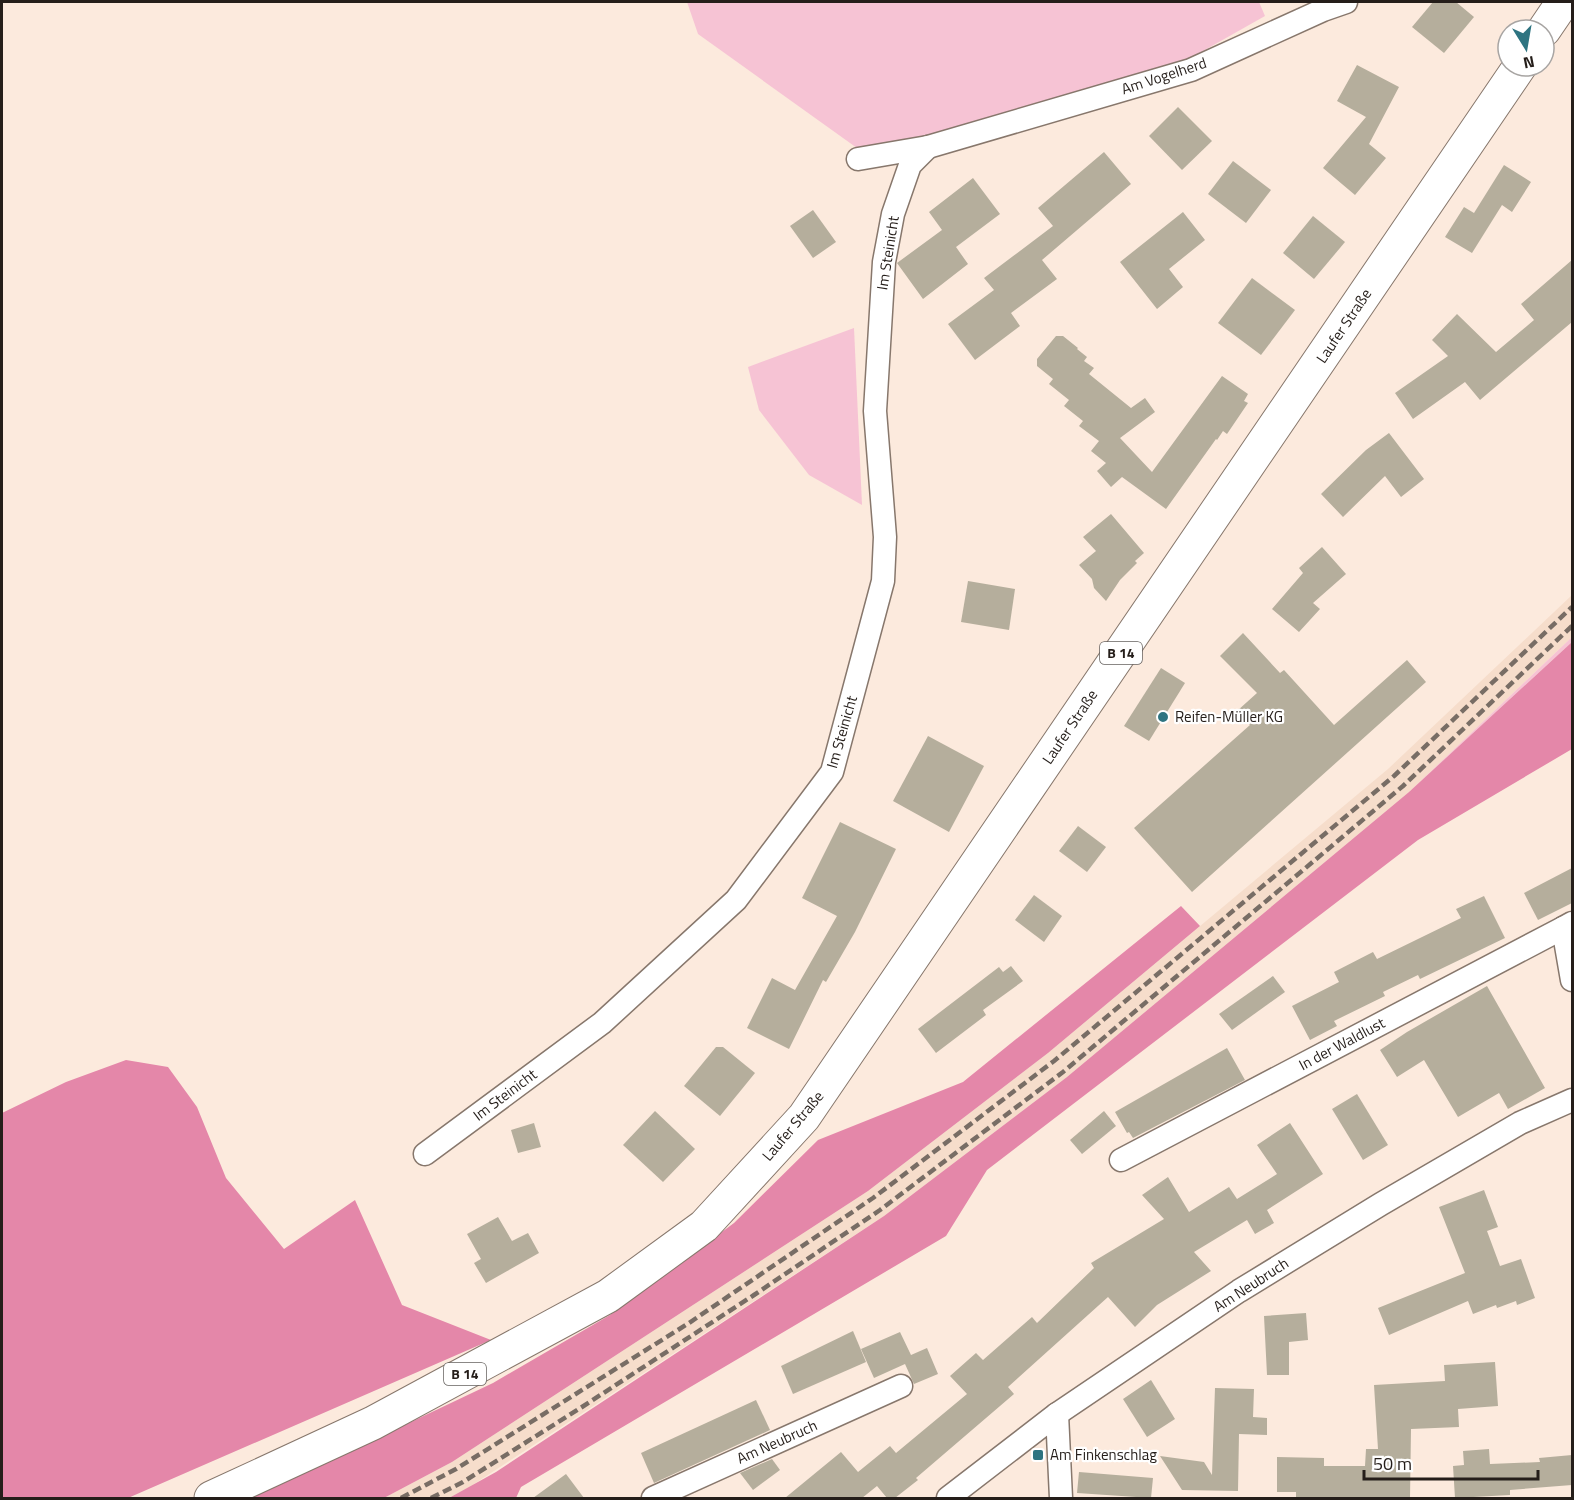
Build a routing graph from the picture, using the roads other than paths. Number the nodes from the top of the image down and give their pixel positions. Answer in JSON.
{"nodes":[{"id":1,"x":1346,"y":2,"type":"edge"},
{"id":2,"x":1563,"y":2,"type":"edge"},
{"id":3,"x":1552,"y":18,"type":"edge"},
{"id":4,"x":1512,"y":78,"type":"edge"},
{"id":5,"x":928,"y":147,"type":"junction"},
{"id":6,"x":858,"y":159,"type":"dead end"},
{"id":7,"x":1568,"y":926,"type":"edge"},
{"id":8,"x":1572,"y":980,"type":"edge"},
{"id":9,"x":1572,"y":1100,"type":"edge"},
{"id":10,"x":425,"y":1154,"type":"dead end"},
{"id":11,"x":1121,"y":1160,"type":"dead end"},
{"id":12,"x":901,"y":1386,"type":"dead end"},
{"id":13,"x":1058,"y":1414,"type":"junction"},
{"id":14,"x":211,"y":1498,"type":"edge"},
{"id":15,"x":653,"y":1498,"type":"edge"},
{"id":16,"x":948,"y":1498,"type":"edge"},
{"id":17,"x":1061,"y":1498,"type":"edge"}],
"edges":[{"from":1,"to":5,"type":"street","name":"Am Vogelherd"},
{"from":2,"to":3,"type":"main road"},
{"from":4,"to":14,"type":"main road","name":"Laufer Straße","number":"B 14"},
{"from":5,"to":6,"type":"street"},
{"from":5,"to":10,"type":"street","name":"Im Steinicht"},
{"from":7,"to":8,"type":"street","name":"In der Waldlust"},
{"from":7,"to":11,"type":"street","name":"In der Waldlust"},
{"from":9,"to":13,"type":"street","name":"Am Neubruch"},
{"from":12,"to":15,"type":"street","name":"Am Neubruch"},
{"from":13,"to":16,"type":"street","name":"Am Neubruch"},
{"from":13,"to":17,"type":"street"}]}
